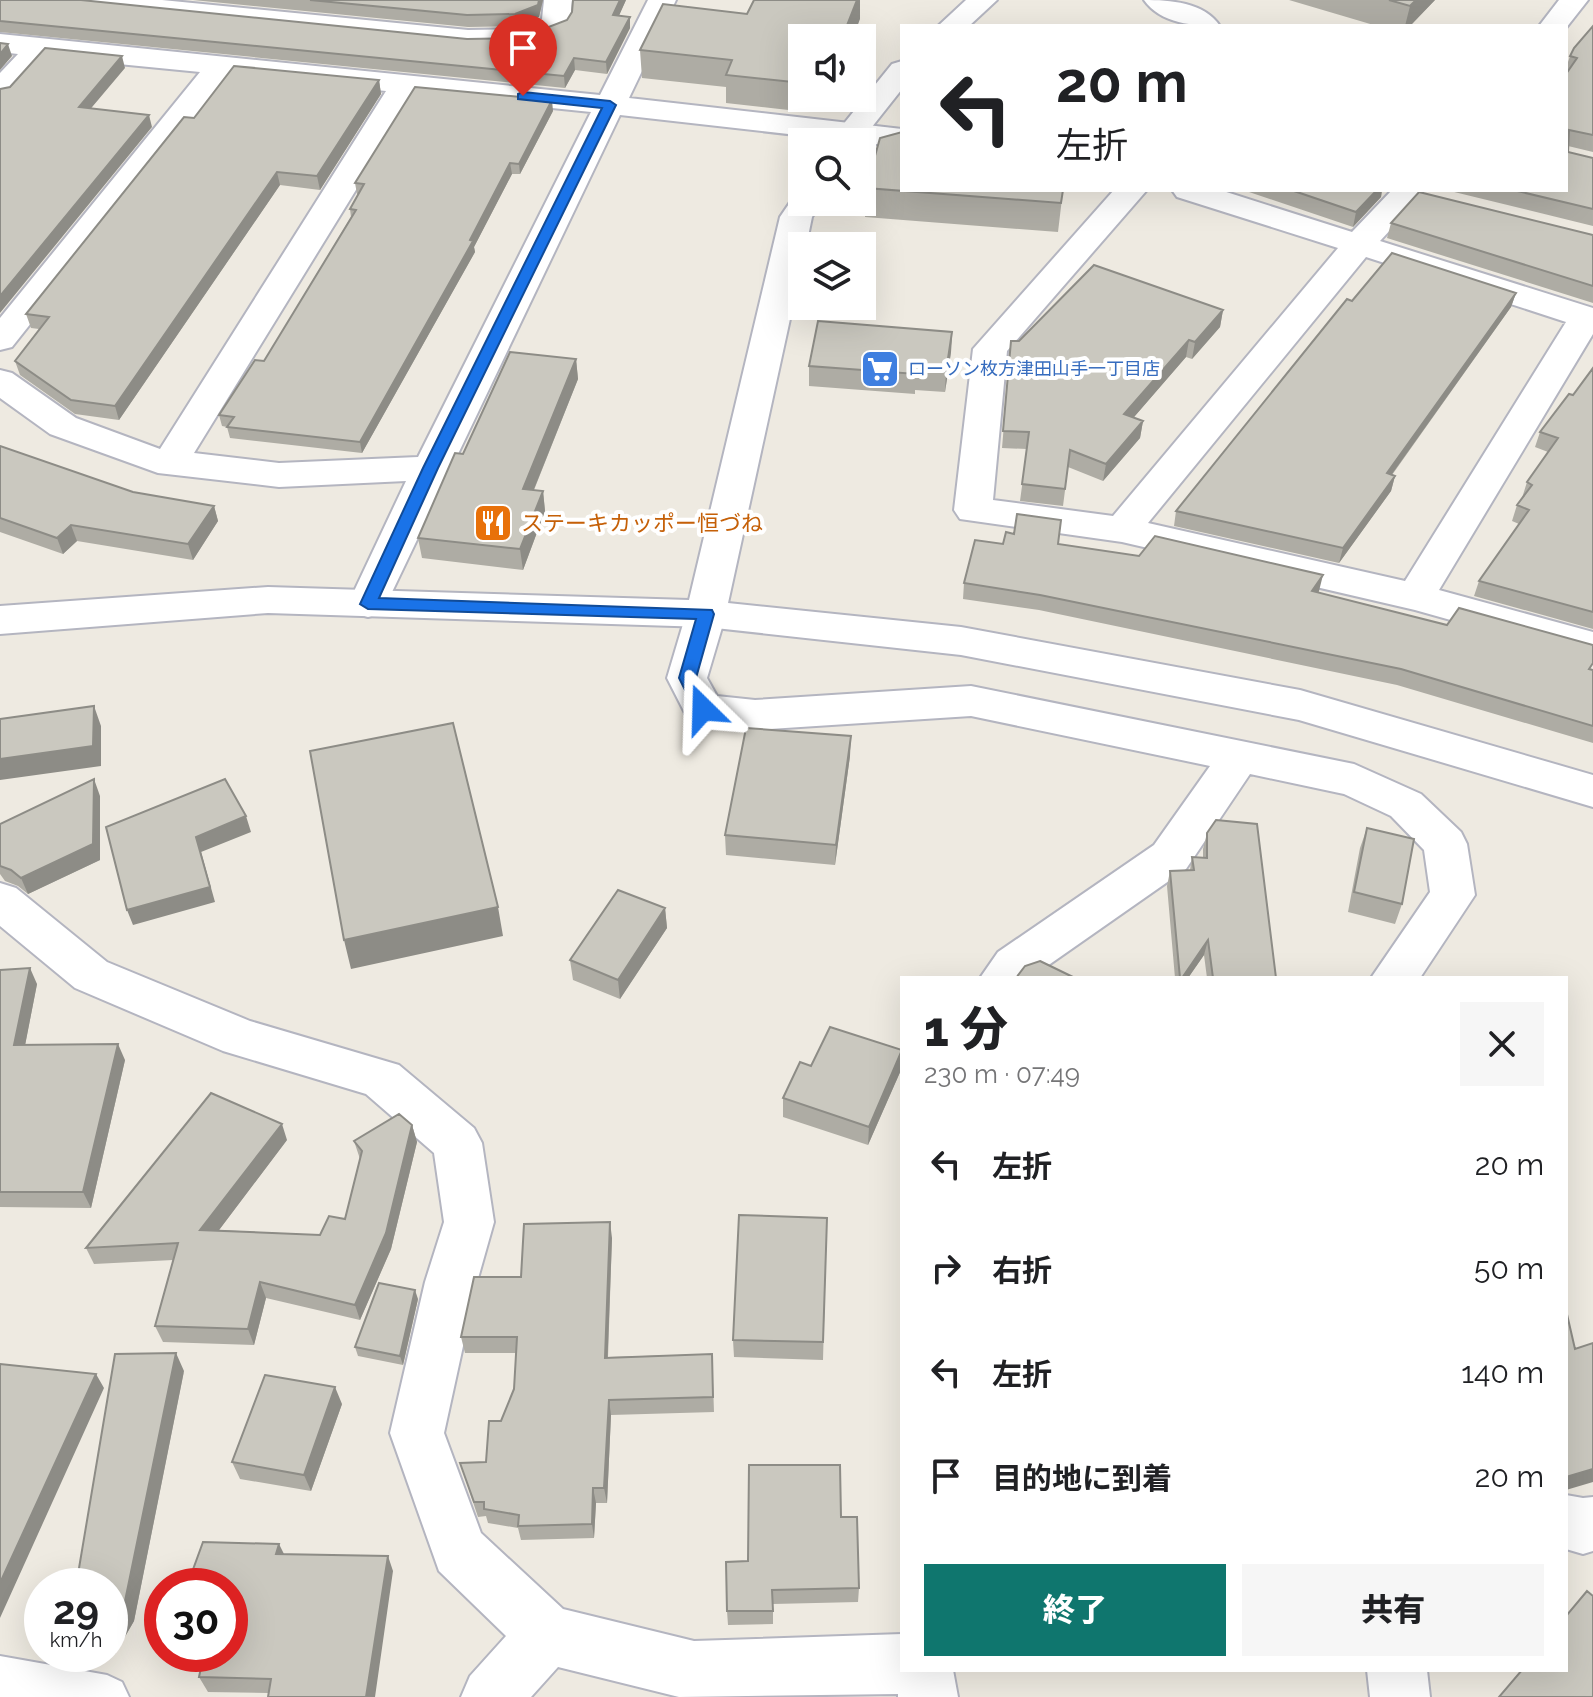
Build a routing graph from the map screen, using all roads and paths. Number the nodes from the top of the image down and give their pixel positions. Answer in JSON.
{"nodes":[{"id":1,"x":77,"y":0,"type":"edge"},
{"id":2,"x":394,"y":0,"type":"edge"},
{"id":3,"x":558,"y":0,"type":"edge"},
{"id":4,"x":662,"y":0,"type":"edge"},
{"id":5,"x":983,"y":0,"type":"edge"},
{"id":6,"x":1158,"y":0,"type":"edge"},
{"id":7,"x":1574,"y":0,"type":"edge"},
{"id":8,"x":224,"y":7,"type":"edge"},
{"id":9,"x":954,"y":24,"type":"edge"},
{"id":10,"x":1202,"y":24,"type":"edge"},
{"id":11,"x":1555,"y":24,"type":"edge"},
{"id":12,"x":374,"y":30,"type":"junction"},
{"id":13,"x":0,"y":43,"type":"edge"},
{"id":14,"x":40,"y":47,"type":"junction"},
{"id":15,"x":221,"y":65,"type":"junction"},
{"id":16,"x":900,"y":72,"type":"edge"},
{"id":17,"x":406,"y":84,"type":"junction"},
{"id":18,"x":0,"y":91,"type":"edge"},
{"id":19,"x":610,"y":105,"type":"junction"},
{"id":20,"x":788,"y":128,"type":"edge"},
{"id":21,"x":855,"y":128,"type":"edge"},
{"id":22,"x":876,"y":137,"type":"edge"},
{"id":23,"x":900,"y":138,"type":"edge"},
{"id":24,"x":1129,"y":192,"type":"edge"},
{"id":25,"x":1194,"y":192,"type":"edge"},
{"id":26,"x":1411,"y":195,"type":"edge"},
{"id":27,"x":797,"y":216,"type":"edge"},
{"id":28,"x":1360,"y":243,"type":"junction"},
{"id":29,"x":1590,"y":312,"type":"edge"},
{"id":30,"x":0,"y":340,"type":"edge"},
{"id":31,"x":0,"y":381,"type":"edge"},
{"id":32,"x":170,"y":462,"type":"junction"},
{"id":33,"x":431,"y":468,"type":"junction"},
{"id":34,"x":1122,"y":530,"type":"junction"},
{"id":35,"x":1415,"y":597,"type":"junction"},
{"id":36,"x":368,"y":604,"type":"junction"},
{"id":37,"x":706,"y":614,"type":"junction"},
{"id":38,"x":0,"y":620,"type":"edge"},
{"id":39,"x":1593,"y":646,"type":"edge"},
{"id":40,"x":1240,"y":755,"type":"junction"},
{"id":41,"x":1593,"y":791,"type":"edge"},
{"id":42,"x":0,"y":900,"type":"edge"},
{"id":43,"x":1005,"y":976,"type":"edge"},
{"id":44,"x":1395,"y":976,"type":"edge"},
{"id":45,"x":1568,"y":1522,"type":"edge"},
{"id":46,"x":1593,"y":1524,"type":"edge"},
{"id":47,"x":547,"y":1635,"type":"junction"},
{"id":48,"x":900,"y":1664,"type":"edge"},
{"id":49,"x":923,"y":1672,"type":"edge"},
{"id":50,"x":1397,"y":1672,"type":"edge"},
{"id":51,"x":0,"y":1678,"type":"edge"},
{"id":52,"x":107,"y":1697,"type":"edge"},
{"id":53,"x":491,"y":1697,"type":"edge"},
{"id":54,"x":928,"y":1697,"type":"edge"},
{"id":55,"x":1400,"y":1697,"type":"edge"}],
"edges":[{"from":1,"to":8,"type":"street"},
{"from":2,"to":12,"type":"street"},
{"from":3,"to":12,"type":"street"},
{"from":4,"to":19,"type":"street"},
{"from":5,"to":9,"type":"street"},
{"from":6,"to":10,"type":"street"},
{"from":7,"to":11,"type":"street"},
{"from":8,"to":12,"type":"street"},
{"from":13,"to":14,"type":"street"},
{"from":14,"to":15,"type":"street"},
{"from":14,"to":18,"type":"street"},
{"from":15,"to":17,"type":"street"},
{"from":15,"to":30,"type":"street"},
{"from":16,"to":21,"type":"street"},
{"from":17,"to":19,"type":"street"},
{"from":17,"to":32,"type":"street"},
{"from":19,"to":20,"type":"street"},
{"from":19,"to":33,"type":"street"},
{"from":22,"to":23,"type":"street"},
{"from":24,"to":34,"type":"street"},
{"from":25,"to":28,"type":"street"},
{"from":26,"to":28,"type":"street"},
{"from":27,"to":37,"type":"street"},
{"from":28,"to":29,"type":"street"},
{"from":28,"to":34,"type":"street"},
{"from":29,"to":35,"type":"street"},
{"from":31,"to":32,"type":"street"},
{"from":32,"to":33,"type":"street"},
{"from":33,"to":36,"type":"street"},
{"from":34,"to":35,"type":"street"},
{"from":35,"to":39,"type":"street"},
{"from":36,"to":37,"type":"street"},
{"from":36,"to":38,"type":"street"},
{"from":37,"to":40,"type":"street"},
{"from":37,"to":41,"type":"street"},
{"from":40,"to":43,"type":"street"},
{"from":40,"to":44,"type":"street"},
{"from":42,"to":47,"type":"street"},
{"from":45,"to":46,"type":"street"},
{"from":47,"to":48,"type":"street"},
{"from":47,"to":53,"type":"street"},
{"from":49,"to":54,"type":"street"},
{"from":50,"to":55,"type":"street"},
{"from":51,"to":52,"type":"lane"}]}
